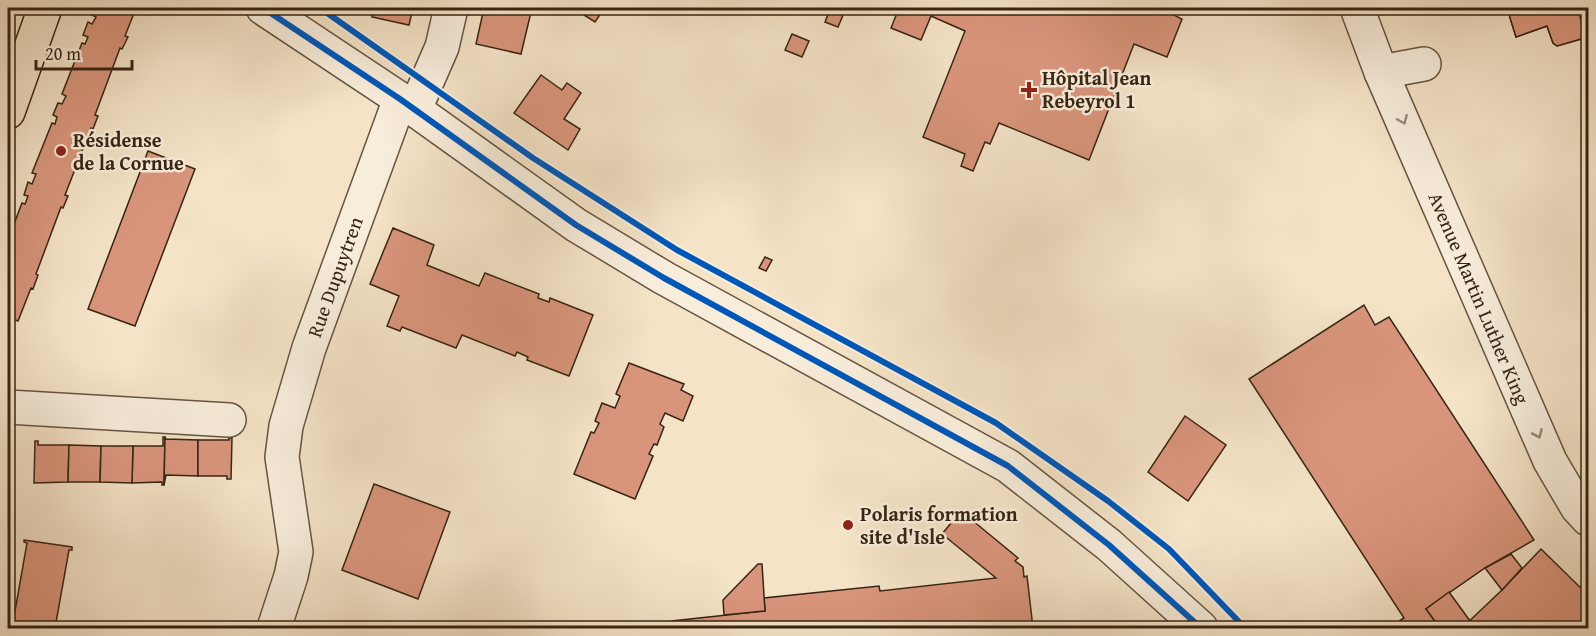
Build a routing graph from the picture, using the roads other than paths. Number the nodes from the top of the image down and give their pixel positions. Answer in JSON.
{"nodes":[{"id":1,"x":45,"y":8,"type":"edge"},
{"id":2,"x":263,"y":8,"type":"edge"},
{"id":3,"x":451,"y":8,"type":"edge"},
{"id":4,"x":1357,"y":8,"type":"edge"},
{"id":5,"x":1424,"y":64,"type":"dead end"},
{"id":6,"x":1382,"y":72,"type":"junction"},
{"id":7,"x":407,"y":104,"type":"junction"},
{"id":8,"x":8,"y":112,"type":"edge"},
{"id":9,"x":8,"y":407,"type":"edge"},
{"id":10,"x":229,"y":420,"type":"dead end"},
{"id":11,"x":1588,"y":519,"type":"edge"},
{"id":12,"x":274,"y":628,"type":"edge"},
{"id":13,"x":1201,"y":628,"type":"edge"}],
"edges":[{"from":1,"to":8,"type":"main road"},
{"from":2,"to":7,"type":"street"},
{"from":3,"to":7,"type":"street","name":"Rue Dupuytren"},
{"from":4,"to":6,"type":"street","name":"Avenue Martin Luther King"},
{"from":5,"to":6,"type":"street"},
{"from":6,"to":11,"type":"street","name":"Avenue Martin Luther King","one_way":true},
{"from":7,"to":12,"type":"street","name":"Rue Dupuytren"},
{"from":7,"to":13,"type":"street"},
{"from":9,"to":10,"type":"street"}]}
